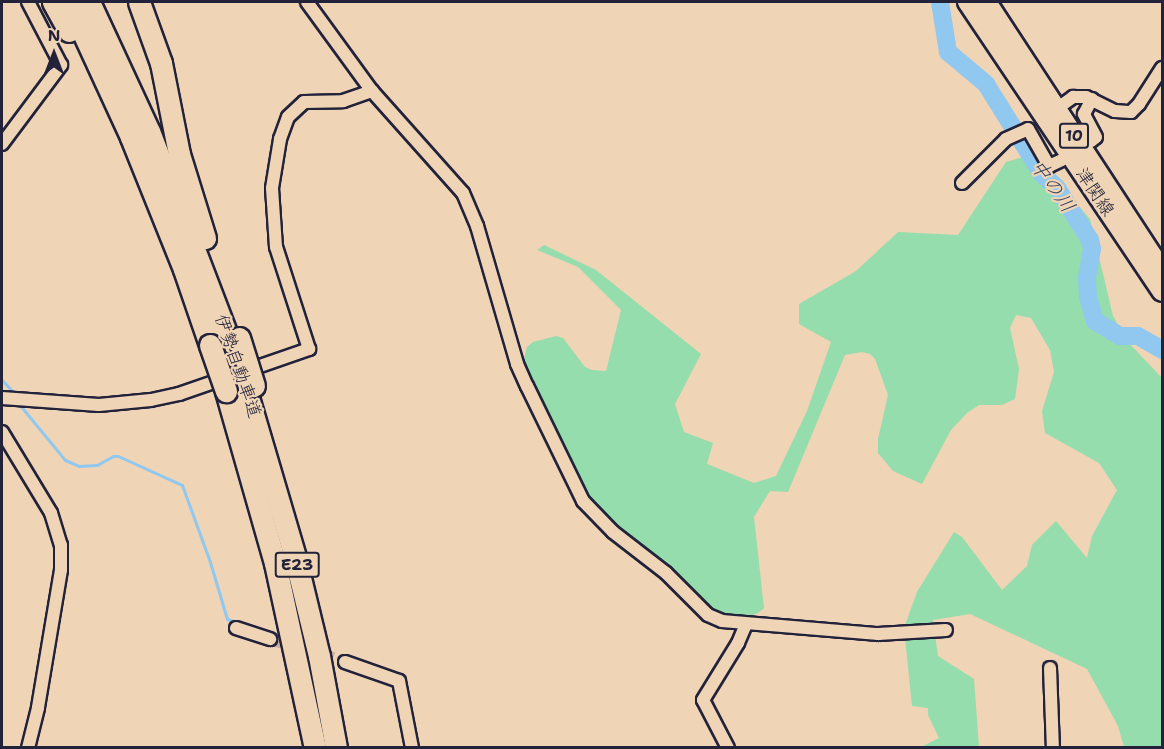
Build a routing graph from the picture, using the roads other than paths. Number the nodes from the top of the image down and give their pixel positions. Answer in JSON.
{"nodes":[{"id":1,"x":28,"y":2,"type":"edge"},
{"id":2,"x":53,"y":2,"type":"edge"},
{"id":3,"x":69,"y":2,"type":"edge"},
{"id":4,"x":89,"y":2,"type":"edge"},
{"id":5,"x":139,"y":2,"type":"edge"},
{"id":6,"x":307,"y":2,"type":"edge"},
{"id":7,"x":967,"y":2,"type":"edge"},
{"id":8,"x":987,"y":2,"type":"edge"},
{"id":9,"x":1162,"y":68,"type":"edge"},
{"id":10,"x":372,"y":91,"type":"junction"},
{"id":11,"x":1092,"y":99,"type":"junction"},
{"id":12,"x":1062,"y":105,"type":"dead end"},
{"id":13,"x":1091,"y":141,"type":"dead end"},
{"id":14,"x":2,"y":144,"type":"edge"},
{"id":15,"x":1062,"y":160,"type":"dead end"},
{"id":16,"x":143,"y":169,"type":"junction"},
{"id":17,"x":962,"y":183,"type":"dead end"},
{"id":18,"x":1162,"y":268,"type":"edge"},
{"id":19,"x":1162,"y":292,"type":"edge"},
{"id":20,"x":226,"y":341,"type":"junction"},
{"id":21,"x":242,"y":388,"type":"junction"},
{"id":22,"x":2,"y":398,"type":"edge"},
{"id":23,"x":2,"y":432,"type":"edge"},
{"id":24,"x":746,"y":624,"type":"junction"},
{"id":25,"x":236,"y":628,"type":"dead end"},
{"id":26,"x":946,"y":630,"type":"dead end"},
{"id":27,"x":270,"y":639,"type":"tunnel mouth"},
{"id":28,"x":345,"y":663,"type":"tunnel mouth"},
{"id":29,"x":1050,"y":668,"type":"dead end"},
{"id":30,"x":28,"y":747,"type":"edge"},
{"id":31,"x":315,"y":747,"type":"edge"},
{"id":32,"x":336,"y":747,"type":"edge"},
{"id":33,"x":412,"y":747,"type":"edge"},
{"id":34,"x":728,"y":747,"type":"edge"},
{"id":35,"x":1053,"y":747,"type":"edge"}],
"edges":[{"from":1,"to":14,"type":"street"},
{"from":2,"to":16,"type":"highway"},
{"from":3,"to":16,"type":"highway","name":"伊勢自動車道"},
{"from":4,"to":20,"type":"highway","name":"伊勢自動車道"},
{"from":5,"to":20,"type":"highway"},
{"from":6,"to":10,"type":"street"},
{"from":7,"to":19,"type":"main road","name":"津関線","number":"10"},
{"from":8,"to":18,"type":"main road","name":"津関線","number":"10"},
{"from":9,"to":11,"type":"street"},
{"from":10,"to":22,"type":"street"},
{"from":10,"to":24,"type":"street"},
{"from":11,"to":12,"type":"street"},
{"from":11,"to":13,"type":"street"},
{"from":15,"to":17,"type":"street"},
{"from":16,"to":20,"type":"highway","name":"伊勢自動車道"},
{"from":20,"to":21,"type":"highway","name":"伊勢自動車道","bridge":true},
{"from":20,"to":21,"type":"highway","bridge":true},
{"from":21,"to":31,"type":"highway","name":"伊勢自動車道","number":"E23"},
{"from":21,"to":32,"type":"highway","name":"伊勢自動車道","number":"E23"},
{"from":23,"to":30,"type":"street"},
{"from":24,"to":26,"type":"street"},
{"from":24,"to":34,"type":"street"},
{"from":25,"to":27,"type":"street"},
{"from":28,"to":33,"type":"street"},
{"from":29,"to":35,"type":"street"}]}
